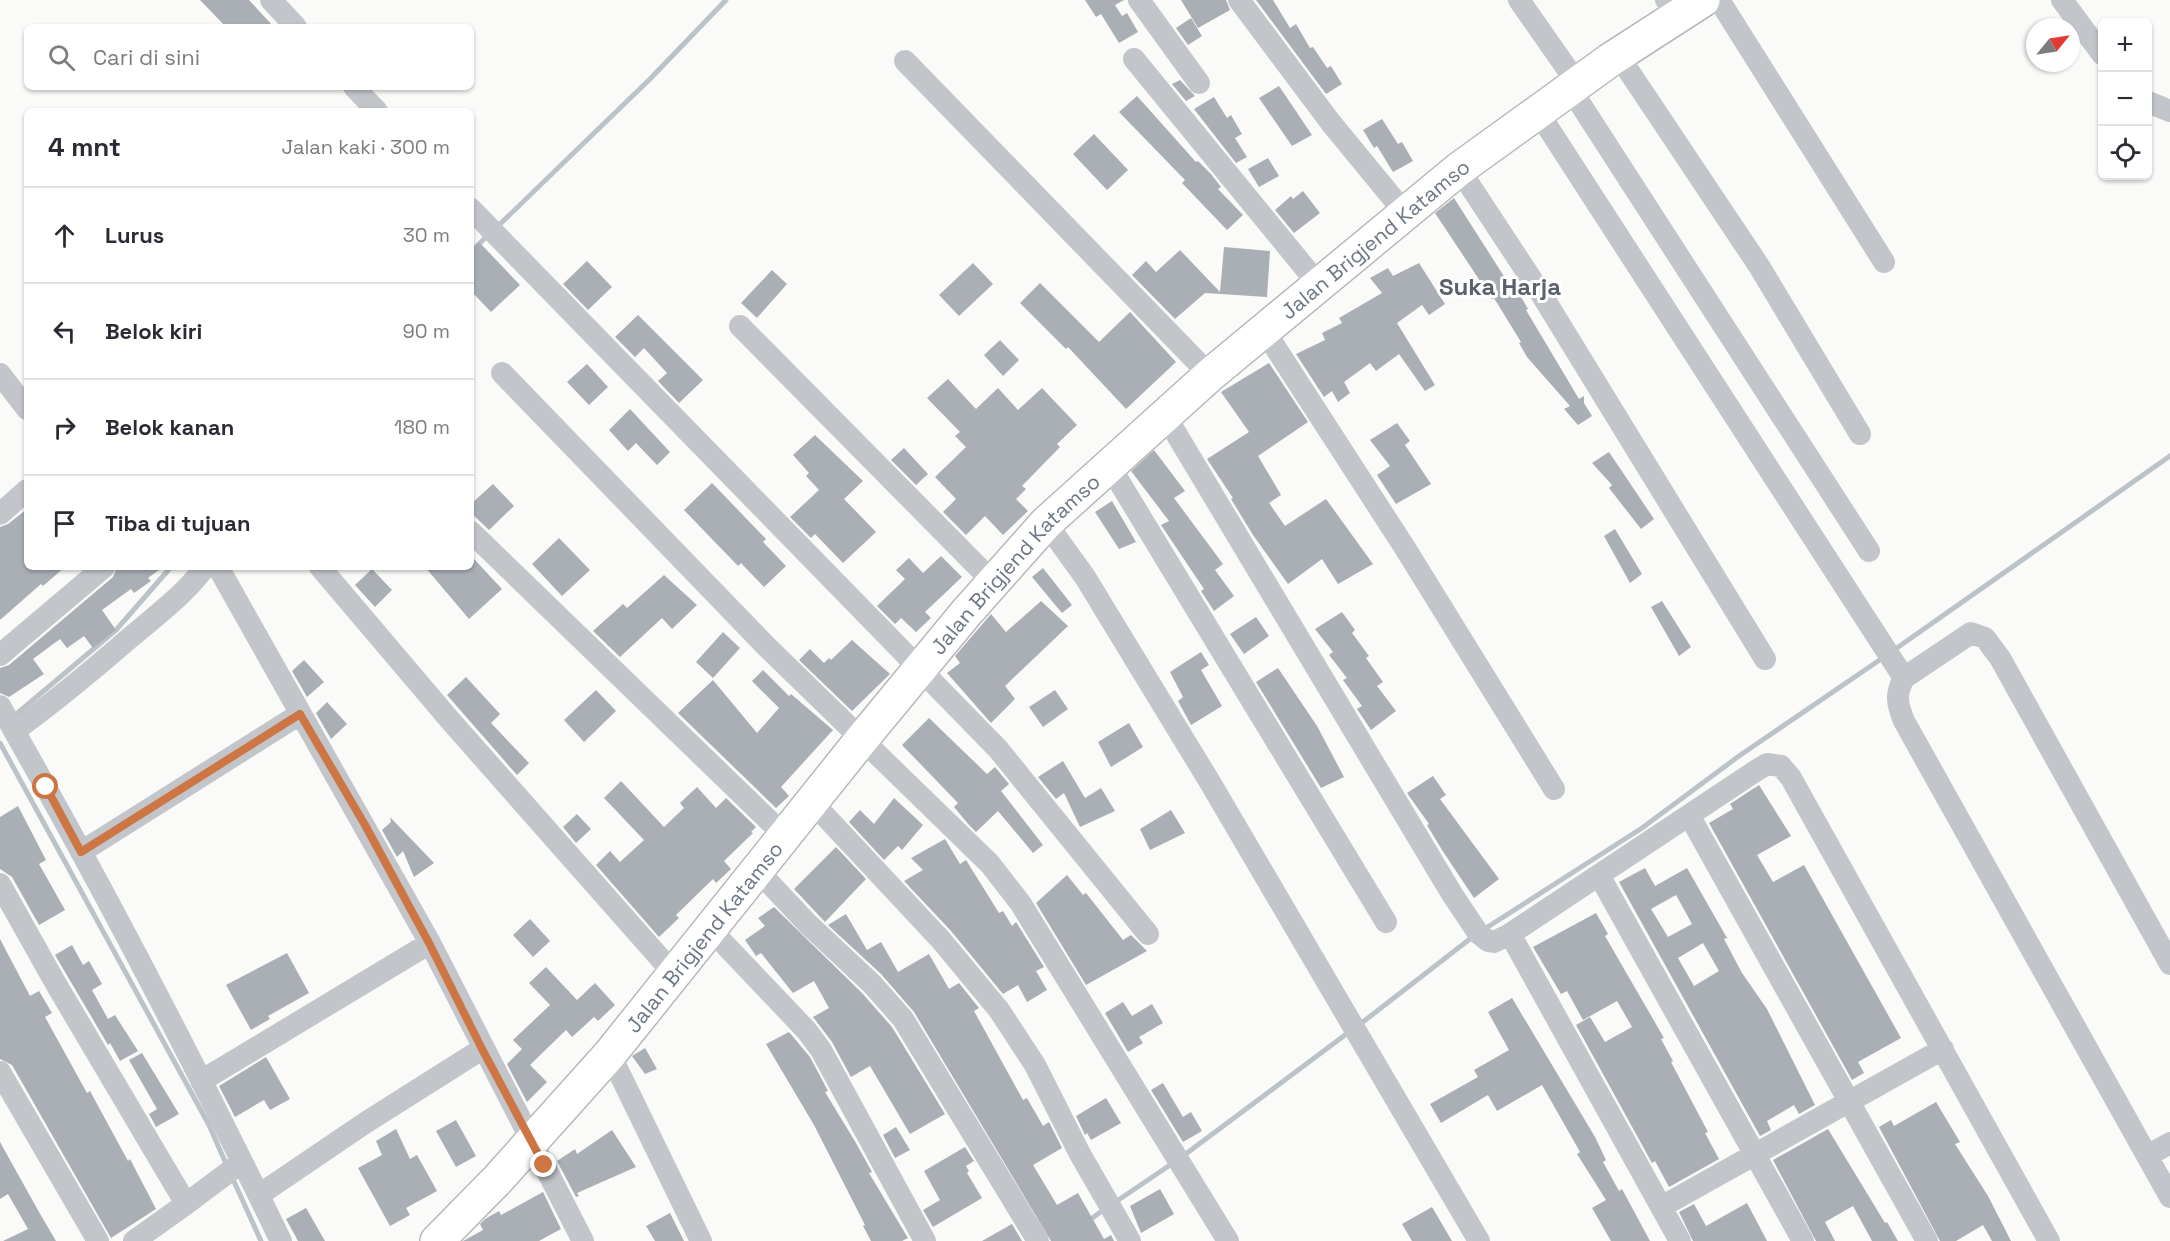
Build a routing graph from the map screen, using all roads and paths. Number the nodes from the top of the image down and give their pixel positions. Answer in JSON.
{"nodes":[{"id":1,"x":271,"y":0,"type":"edge"},
{"id":2,"x":1139,"y":0,"type":"edge"},
{"id":3,"x":1239,"y":0,"type":"edge"},
{"id":4,"x":1519,"y":0,"type":"edge"},
{"id":5,"x":1719,"y":0,"type":"edge"},
{"id":6,"x":2062,"y":0,"type":"edge"},
{"id":7,"x":1681,"y":5,"type":"edge"},
{"id":8,"x":293,"y":24,"type":"edge"},
{"id":9,"x":2098,"y":47,"type":"edge"},
{"id":10,"x":1618,"y":55,"type":"junction"},
{"id":11,"x":1134,"y":59,"type":"dead end"},
{"id":12,"x":905,"y":62,"type":"dead end"},
{"id":13,"x":1199,"y":83,"type":"dead end"},
{"id":14,"x":1574,"y":86,"type":"junction"},
{"id":15,"x":357,"y":90,"type":"edge"},
{"id":16,"x":2152,"y":104,"type":"edge"},
{"id":17,"x":374,"y":108,"type":"edge"},
{"id":18,"x":2170,"y":111,"type":"edge"},
{"id":19,"x":1538,"y":112,"type":"junction"},
{"id":20,"x":1460,"y":169,"type":"junction"},
{"id":21,"x":474,"y":212,"type":"edge"},
{"id":22,"x":1405,"y":213,"type":"junction"},
{"id":23,"x":1884,"y":262,"type":"dead end"},
{"id":24,"x":1319,"y":285,"type":"junction"},
{"id":25,"x":740,"y":326,"type":"dead end"},
{"id":26,"x":1264,"y":330,"type":"junction"},
{"id":27,"x":502,"y":373,"type":"dead end"},
{"id":28,"x":0,"y":374,"type":"edge"},
{"id":29,"x":1210,"y":375,"type":"junction"},
{"id":30,"x":24,"y":405,"type":"edge"},
{"id":31,"x":1165,"y":414,"type":"junction"},
{"id":32,"x":1860,"y":434,"type":"dead end"},
{"id":33,"x":1109,"y":465,"type":"junction"},
{"id":34,"x":24,"y":493,"type":"edge"},
{"id":35,"x":0,"y":514,"type":"edge"},
{"id":36,"x":1046,"y":524,"type":"junction"},
{"id":37,"x":474,"y":535,"type":"edge"},
{"id":38,"x":1869,"y":551,"type":"dead end"},
{"id":39,"x":100,"y":570,"type":"edge"},
{"id":40,"x":203,"y":570,"type":"edge"},
{"id":41,"x":220,"y":570,"type":"edge"},
{"id":42,"x":323,"y":570,"type":"edge"},
{"id":43,"x":993,"y":582,"type":"junction"},
{"id":44,"x":0,"y":655,"type":"edge"},
{"id":45,"x":1765,"y":659,"type":"dead end"},
{"id":46,"x":920,"y":669,"type":"junction"},
{"id":47,"x":1900,"y":672,"type":"junction"},
{"id":48,"x":0,"y":706,"type":"edge"},
{"id":49,"x":300,"y":714,"type":"junction"},
{"id":50,"x":14,"y":731,"type":"junction"},
{"id":51,"x":862,"y":739,"type":"junction"},
{"id":52,"x":1554,"y":789,"type":"dead end"},
{"id":53,"x":812,"y":802,"type":"junction"},
{"id":54,"x":1689,"y":815,"type":"junction"},
{"id":55,"x":785,"y":836,"type":"junction"},
{"id":56,"x":81,"y":852,"type":"junction"},
{"id":57,"x":758,"y":871,"type":"junction"},
{"id":58,"x":1599,"y":875,"type":"junction"},
{"id":59,"x":0,"y":884,"type":"edge"},
{"id":60,"x":1386,"y":922,"type":"dead end"},
{"id":61,"x":711,"y":930,"type":"junction"},
{"id":62,"x":1148,"y":934,"type":"dead end"},
{"id":63,"x":1510,"y":934,"type":"junction"},
{"id":64,"x":429,"y":943,"type":"junction"},
{"id":65,"x":2170,"y":964,"type":"edge"},
{"id":66,"x":675,"y":975,"type":"junction"},
{"id":67,"x":1942,"y":1048,"type":"junction"},
{"id":68,"x":482,"y":1049,"type":"junction"},
{"id":69,"x":610,"y":1054,"type":"junction"},
{"id":70,"x":0,"y":1072,"type":"edge"},
{"id":71,"x":201,"y":1081,"type":"junction"},
{"id":72,"x":1849,"y":1101,"type":"junction"},
{"id":73,"x":532,"y":1143,"type":"junction"},
{"id":74,"x":2170,"y":1143,"type":"edge"},
{"id":75,"x":1754,"y":1153,"type":"junction"},
{"id":76,"x":2147,"y":1156,"type":"junction"},
{"id":77,"x":242,"y":1162,"type":"junction"},
{"id":78,"x":259,"y":1195,"type":"junction"},
{"id":79,"x":2170,"y":1197,"type":"edge"},
{"id":80,"x":186,"y":1204,"type":"junction"},
{"id":81,"x":1661,"y":1207,"type":"junction"},
{"id":82,"x":440,"y":1240,"type":"edge"},
{"id":83,"x":98,"y":1241,"type":"edge"},
{"id":84,"x":134,"y":1241,"type":"edge"},
{"id":85,"x":281,"y":1241,"type":"edge"},
{"id":86,"x":583,"y":1241,"type":"edge"},
{"id":87,"x":701,"y":1241,"type":"edge"},
{"id":88,"x":925,"y":1241,"type":"edge"},
{"id":89,"x":1038,"y":1241,"type":"edge"},
{"id":90,"x":1130,"y":1241,"type":"edge"},
{"id":91,"x":1228,"y":1241,"type":"edge"},
{"id":92,"x":1479,"y":1241,"type":"edge"},
{"id":93,"x":1680,"y":1241,"type":"edge"},
{"id":94,"x":1803,"y":1241,"type":"edge"},
{"id":95,"x":1927,"y":1241,"type":"edge"},
{"id":96,"x":2049,"y":1241,"type":"edge"}],
"edges":[{"from":1,"to":8,"type":"street"},
{"from":2,"to":13,"type":"street"},
{"from":3,"to":22,"type":"street"},
{"from":4,"to":14,"type":"street"},
{"from":5,"to":23,"type":"street"},
{"from":6,"to":9,"type":"street"},
{"from":7,"to":10,"type":"highway","name":"Jalan Brigjend Katamso"},
{"from":10,"to":14,"type":"highway","name":"Jalan Brigjend Katamso"},
{"from":10,"to":32,"type":"street"},
{"from":11,"to":24,"type":"street"},
{"from":12,"to":29,"type":"street"},
{"from":14,"to":19,"type":"highway","name":"Jalan Brigjend Katamso"},
{"from":14,"to":38,"type":"street"},
{"from":15,"to":17,"type":"street"},
{"from":16,"to":18,"type":"street"},
{"from":19,"to":20,"type":"highway","name":"Jalan Brigjend Katamso"},
{"from":19,"to":47,"type":"street"},
{"from":20,"to":22,"type":"highway","name":"Jalan Brigjend Katamso"},
{"from":20,"to":45,"type":"street"},
{"from":21,"to":46,"type":"street"},
{"from":22,"to":24,"type":"highway","name":"Jalan Brigjend Katamso"},
{"from":24,"to":26,"type":"highway","name":"Jalan Brigjend Katamso"},
{"from":25,"to":43,"type":"street"},
{"from":26,"to":29,"type":"highway","name":"Jalan Brigjend Katamso"},
{"from":26,"to":52,"type":"street"},
{"from":27,"to":51,"type":"street"},
{"from":28,"to":30,"type":"street"},
{"from":29,"to":31,"type":"highway","name":"Jalan Brigjend Katamso"},
{"from":31,"to":33,"type":"highway","name":"Jalan Brigjend Katamso"},
{"from":31,"to":63,"type":"street"},
{"from":33,"to":36,"type":"highway","name":"Jalan Brigjend Katamso"},
{"from":33,"to":60,"type":"street"},
{"from":34,"to":35,"type":"street"},
{"from":36,"to":43,"type":"highway","name":"Jalan Brigjend Katamso"},
{"from":36,"to":92,"type":"street"},
{"from":37,"to":55,"type":"street"},
{"from":39,"to":44,"type":"street"},
{"from":40,"to":50,"type":"street"},
{"from":41,"to":49,"type":"street"},
{"from":42,"to":66,"type":"street"},
{"from":43,"to":46,"type":"highway","name":"Jalan Brigjend Katamso"},
{"from":46,"to":51,"type":"highway","name":"Jalan Brigjend Katamso"},
{"from":46,"to":62,"type":"street"},
{"from":47,"to":65,"type":"street"},
{"from":47,"to":76,"type":"street"},
{"from":48,"to":50,"type":"street"},
{"from":49,"to":56,"type":"street"},
{"from":49,"to":64,"type":"street"},
{"from":50,"to":56,"type":"street"},
{"from":51,"to":53,"type":"highway","name":"Jalan Brigjend Katamso"},
{"from":51,"to":91,"type":"street"},
{"from":53,"to":55,"type":"highway","name":"Jalan Brigjend Katamso"},
{"from":53,"to":90,"type":"street"},
{"from":54,"to":58,"type":"street"},
{"from":54,"to":67,"type":"street"},
{"from":54,"to":72,"type":"street"},
{"from":55,"to":57,"type":"highway","name":"Jalan Brigjend Katamso"},
{"from":56,"to":71,"type":"street"},
{"from":57,"to":61,"type":"highway","name":"Jalan Brigjend Katamso"},
{"from":57,"to":89,"type":"street"},
{"from":58,"to":63,"type":"street"},
{"from":58,"to":75,"type":"street"},
{"from":59,"to":80,"type":"street"},
{"from":61,"to":66,"type":"highway","name":"Jalan Brigjend Katamso"},
{"from":61,"to":88,"type":"street"},
{"from":63,"to":81,"type":"street"},
{"from":64,"to":68,"type":"street"},
{"from":64,"to":71,"type":"street"},
{"from":66,"to":69,"type":"highway","name":"Jalan Brigjend Katamso"},
{"from":67,"to":72,"type":"street"},
{"from":67,"to":96,"type":"street"},
{"from":68,"to":73,"type":"street"},
{"from":68,"to":78,"type":"street"},
{"from":69,"to":73,"type":"highway","name":"Jalan Brigjend Katamso"},
{"from":69,"to":87,"type":"street"},
{"from":70,"to":83,"type":"street"},
{"from":71,"to":77,"type":"street"},
{"from":72,"to":75,"type":"street"},
{"from":72,"to":95,"type":"street"},
{"from":73,"to":82,"type":"highway","name":"Jalan Brigjend Katamso"},
{"from":73,"to":86,"type":"street"},
{"from":74,"to":76,"type":"street"},
{"from":75,"to":81,"type":"street"},
{"from":75,"to":94,"type":"street"},
{"from":76,"to":79,"type":"street"},
{"from":77,"to":78,"type":"street"},
{"from":77,"to":80,"type":"street"},
{"from":78,"to":85,"type":"street"},
{"from":80,"to":84,"type":"street"},
{"from":81,"to":93,"type":"street"}]}
